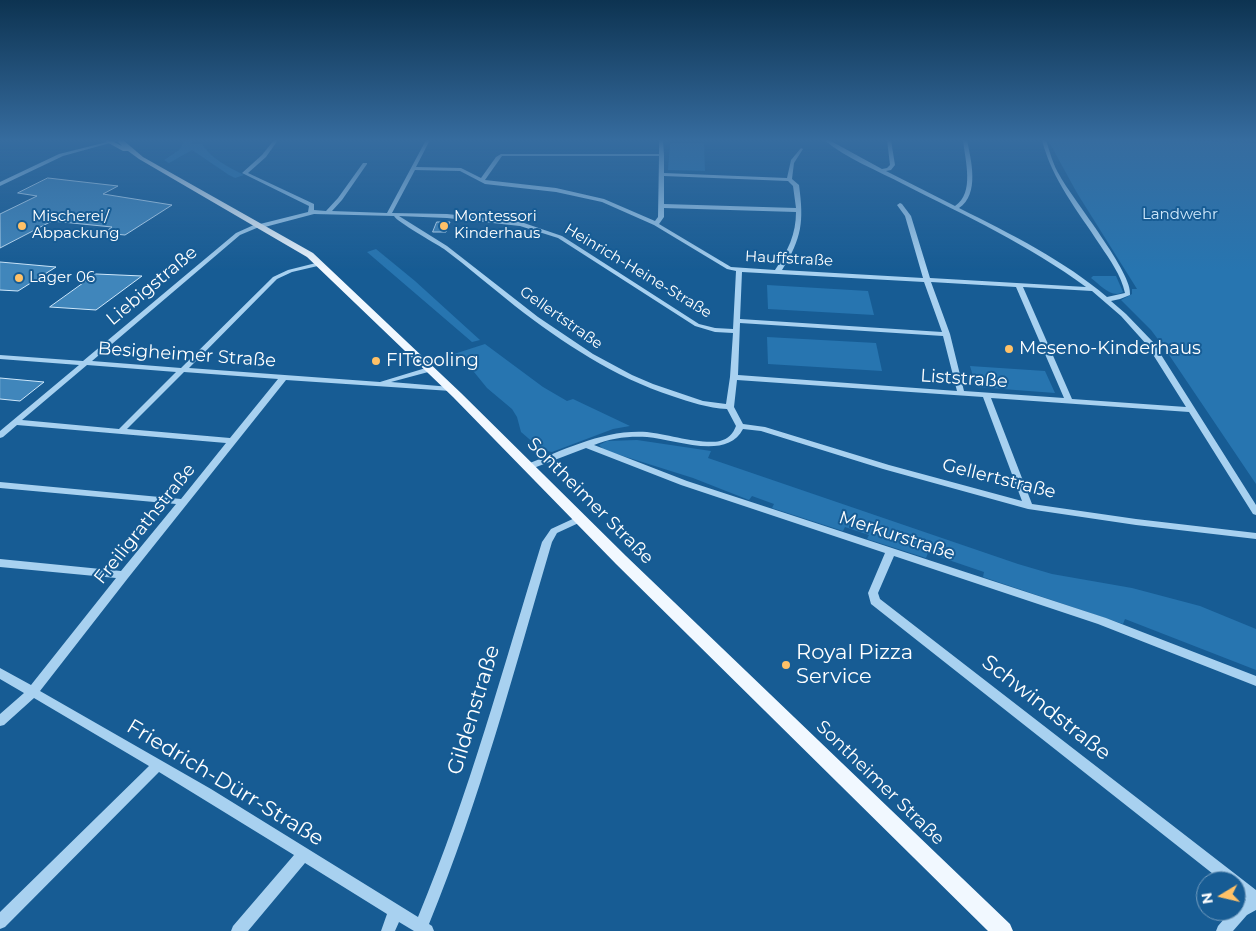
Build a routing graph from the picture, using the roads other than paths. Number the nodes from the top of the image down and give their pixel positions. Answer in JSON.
{"nodes":[{"id":1,"x":186,"y":183,"type":"edge"},
{"id":2,"x":267,"y":183,"type":"edge"},
{"id":3,"x":351,"y":183,"type":"edge"},
{"id":4,"x":405,"y":183,"type":"edge"},
{"id":5,"x":506,"y":183,"type":"edge"},
{"id":6,"x":661,"y":183,"type":"edge"},
{"id":7,"x":794,"y":183,"type":"edge"},
{"id":8,"x":905,"y":183,"type":"edge"},
{"id":9,"x":968,"y":183,"type":"edge"},
{"id":10,"x":1061,"y":183,"type":"edge"},
{"id":11,"x":900,"y":205,"type":"dead end"},
{"id":12,"x":660,"y":206,"type":"junction"},
{"id":13,"x":954,"y":209,"type":"junction"},
{"id":14,"x":799,"y":210,"type":"junction"},
{"id":15,"x":311,"y":213,"type":"junction"},
{"id":16,"x":328,"y":213,"type":"junction"},
{"id":17,"x":388,"y":215,"type":"junction"},
{"id":18,"x":396,"y":215,"type":"junction"},
{"id":19,"x":656,"y":224,"type":"junction"},
{"id":20,"x":260,"y":225,"type":"junction"},
{"id":21,"x":320,"y":264,"type":"junction"},
{"id":22,"x":739,"y":270,"type":"junction"},
{"id":23,"x":778,"y":271,"type":"junction"},
{"id":24,"x":927,"y":280,"type":"junction"},
{"id":25,"x":1018,"y":286,"type":"junction"},
{"id":26,"x":1095,"y":289,"type":"junction"},
{"id":27,"x":1109,"y":300,"type":"junction"},
{"id":28,"x":737,"y":321,"type":"junction"},
{"id":29,"x":736,"y":331,"type":"junction"},
{"id":30,"x":946,"y":334,"type":"junction"},
{"id":31,"x":0,"y":357,"type":"edge"},
{"id":32,"x":86,"y":362,"type":"junction"},
{"id":33,"x":429,"y":368,"type":"junction"},
{"id":34,"x":183,"y":370,"type":"junction"},
{"id":35,"x":284,"y":377,"type":"junction"},
{"id":36,"x":734,"y":377,"type":"junction"},
{"id":37,"x":373,"y":383,"type":"junction"},
{"id":38,"x":451,"y":389,"type":"junction"},
{"id":39,"x":961,"y":394,"type":"junction"},
{"id":40,"x":986,"y":396,"type":"junction"},
{"id":41,"x":1069,"y":401,"type":"junction"},
{"id":42,"x":730,"y":407,"type":"junction"},
{"id":43,"x":1192,"y":410,"type":"junction"},
{"id":44,"x":14,"y":422,"type":"junction"},
{"id":45,"x":740,"y":426,"type":"junction"},
{"id":46,"x":121,"y":431,"type":"junction"},
{"id":47,"x":0,"y":435,"type":"edge"},
{"id":48,"x":232,"y":441,"type":"junction"},
{"id":49,"x":586,"y":445,"type":"junction"},
{"id":50,"x":528,"y":467,"type":"junction"},
{"id":51,"x":0,"y":485,"type":"edge"},
{"id":52,"x":184,"y":502,"type":"junction"},
{"id":53,"x":1028,"y":506,"type":"junction"},
{"id":54,"x":1256,"y":512,"type":"edge"},
{"id":55,"x":580,"y":519,"type":"junction"},
{"id":56,"x":1256,"y":536,"type":"edge"},
{"id":57,"x":891,"y":551,"type":"junction"},
{"id":58,"x":0,"y":563,"type":"edge"},
{"id":59,"x":124,"y":575,"type":"junction"},
{"id":60,"x":0,"y":673,"type":"edge"},
{"id":61,"x":1256,"y":680,"type":"edge"},
{"id":62,"x":32,"y":693,"type":"junction"},
{"id":63,"x":0,"y":721,"type":"edge"},
{"id":64,"x":157,"y":766,"type":"junction"},
{"id":65,"x":304,"y":854,"type":"junction"},
{"id":66,"x":1220,"y":871,"type":"edge"},
{"id":67,"x":1246,"y":892,"type":"edge"},
{"id":68,"x":1256,"y":901,"type":"edge"},
{"id":69,"x":395,"y":912,"type":"junction"},
{"id":70,"x":0,"y":922,"type":"edge"},
{"id":71,"x":424,"y":929,"type":"edge"},
{"id":72,"x":238,"y":931,"type":"edge"},
{"id":73,"x":388,"y":931,"type":"edge"},
{"id":74,"x":1003,"y":931,"type":"edge"},
{"id":75,"x":1223,"y":931,"type":"edge"}],
"edges":[{"from":1,"to":20,"type":"main road","name":"Sontheimer Straße"},
{"from":2,"to":15,"type":"street"},
{"from":3,"to":16,"type":"street"},
{"from":4,"to":17,"type":"street"},
{"from":5,"to":19,"type":"street","name":"Hauffstraße"},
{"from":6,"to":12,"type":"street"},
{"from":7,"to":14,"type":"street"},
{"from":8,"to":13,"type":"street"},
{"from":9,"to":13,"type":"street"},
{"from":10,"to":27,"type":"street"},
{"from":11,"to":24,"type":"street"},
{"from":12,"to":14,"type":"street"},
{"from":12,"to":19,"type":"street"},
{"from":13,"to":26,"type":"street"},
{"from":14,"to":23,"type":"street"},
{"from":15,"to":16,"type":"street","name":"Heinrich-Heine-Straße"},
{"from":15,"to":20,"type":"street","name":"Heinrich-Heine-Straße"},
{"from":16,"to":17,"type":"street","name":"Heinrich-Heine-Straße"},
{"from":17,"to":18,"type":"street","name":"Heinrich-Heine-Straße"},
{"from":18,"to":29,"type":"street","name":"Heinrich-Heine-Straße"},
{"from":18,"to":42,"type":"street","name":"Gellertstraße"},
{"from":19,"to":22,"type":"street","name":"Hauffstraße"},
{"from":20,"to":21,"type":"main road","name":"Sontheimer Straße"},
{"from":20,"to":32,"type":"street","name":"Liebigstraße"},
{"from":21,"to":33,"type":"main road","name":"Sontheimer Straße"},
{"from":21,"to":34,"type":"street"},
{"from":22,"to":23,"type":"street","name":"Hauffstraße"},
{"from":22,"to":28,"type":"street"},
{"from":23,"to":24,"type":"street","name":"Hauffstraße"},
{"from":24,"to":25,"type":"street","name":"Hauffstraße"},
{"from":24,"to":30,"type":"street"},
{"from":25,"to":26,"type":"street","name":"Hauffstraße"},
{"from":25,"to":41,"type":"street"},
{"from":26,"to":27,"type":"street"},
{"from":27,"to":43,"type":"street"},
{"from":28,"to":29,"type":"street"},
{"from":28,"to":30,"type":"street"},
{"from":29,"to":36,"type":"street"},
{"from":30,"to":39,"type":"street"},
{"from":31,"to":32,"type":"street","name":"Besigheimer Straße"},
{"from":32,"to":34,"type":"street","name":"Besigheimer Straße"},
{"from":32,"to":44,"type":"street","name":"Liebigstraße"},
{"from":33,"to":37,"type":"street","name":"Besigheimer Straße"},
{"from":33,"to":38,"type":"main road","name":"Sontheimer Straße"},
{"from":34,"to":35,"type":"street","name":"Besigheimer Straße"},
{"from":34,"to":46,"type":"street"},
{"from":35,"to":37,"type":"street","name":"Besigheimer Straße"},
{"from":35,"to":48,"type":"street","name":"Freiligrathstraße"},
{"from":36,"to":39,"type":"street","name":"Liststraße"},
{"from":36,"to":42,"type":"street"},
{"from":37,"to":38,"type":"street","name":"Besigheimer Straße"},
{"from":38,"to":50,"type":"main road","name":"Sontheimer Straße"},
{"from":39,"to":40,"type":"street","name":"Liststraße"},
{"from":40,"to":41,"type":"street","name":"Liststraße"},
{"from":40,"to":53,"type":"street"},
{"from":41,"to":43,"type":"street","name":"Liststraße"},
{"from":42,"to":45,"type":"street"},
{"from":43,"to":54,"type":"street"},
{"from":44,"to":46,"type":"street"},
{"from":44,"to":47,"type":"street","name":"Liebigstraße"},
{"from":45,"to":49,"type":"street"},
{"from":45,"to":53,"type":"street","name":"Gellertstraße"},
{"from":46,"to":48,"type":"street"},
{"from":48,"to":52,"type":"street","name":"Freiligrathstraße"},
{"from":49,"to":50,"type":"street"},
{"from":49,"to":57,"type":"street","name":"Merkurstraße"},
{"from":50,"to":55,"type":"main road","name":"Sontheimer Straße"},
{"from":51,"to":52,"type":"street"},
{"from":52,"to":59,"type":"street","name":"Freiligrathstraße"},
{"from":53,"to":56,"type":"street","name":"Gellertstraße"},
{"from":55,"to":71,"type":"street","name":"Gildenstraße"},
{"from":55,"to":74,"type":"main road","name":"Sontheimer Straße"},
{"from":57,"to":61,"type":"street","name":"Merkurstraße"},
{"from":57,"to":66,"type":"street","name":"Schwindstraße"},
{"from":58,"to":59,"type":"street"},
{"from":59,"to":62,"type":"street","name":"Freiligrathstraße"},
{"from":60,"to":62,"type":"street","name":"Friedrich-Dürr-Straße"},
{"from":62,"to":63,"type":"street","name":"Freiligrathstraße"},
{"from":62,"to":64,"type":"street","name":"Friedrich-Dürr-Straße"},
{"from":64,"to":65,"type":"street","name":"Friedrich-Dürr-Straße"},
{"from":64,"to":70,"type":"street"},
{"from":65,"to":69,"type":"street","name":"Friedrich-Dürr-Straße"},
{"from":65,"to":72,"type":"street"},
{"from":67,"to":68,"type":"street"},
{"from":68,"to":75,"type":"street"},
{"from":69,"to":71,"type":"street","name":"Friedrich-Dürr-Straße"},
{"from":69,"to":73,"type":"street"}]}
